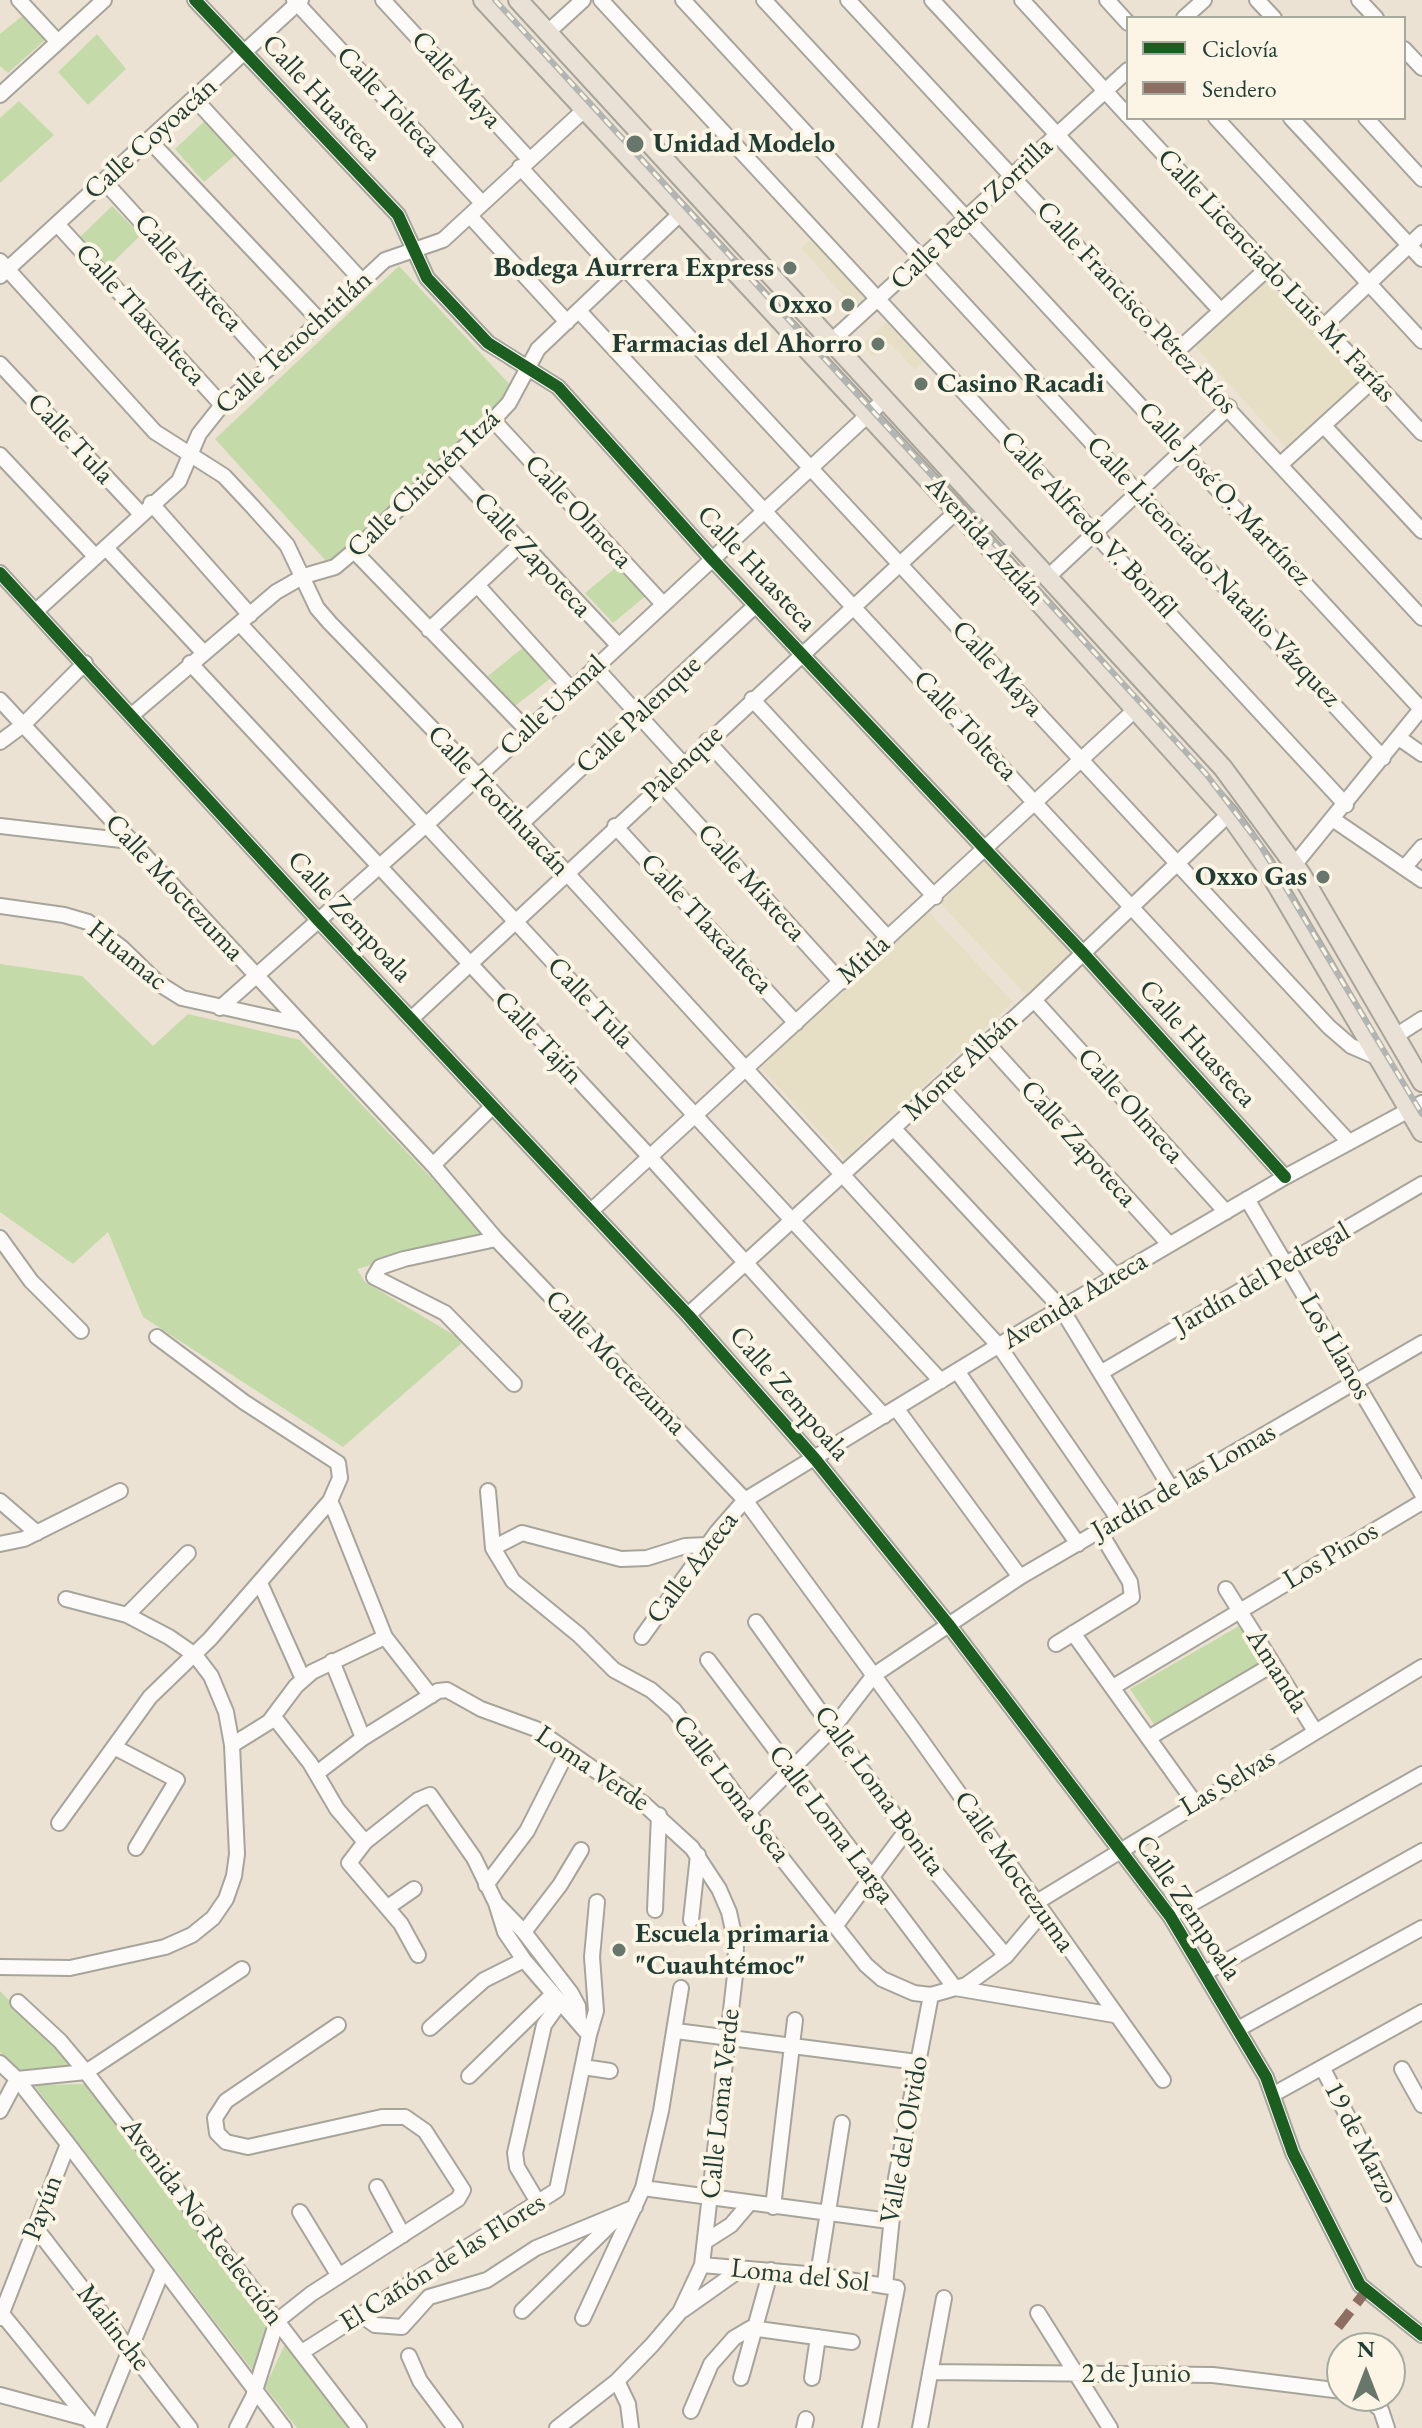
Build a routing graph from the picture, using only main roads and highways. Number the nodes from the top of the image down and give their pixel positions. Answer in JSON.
{"nodes":[{"id":1,"x":483,"y":0,"type":"edge"},
{"id":2,"x":518,"y":0,"type":"edge"},
{"id":3,"x":1422,"y":1082,"type":"edge"},
{"id":4,"x":1416,"y":1106,"type":"edge"},
{"id":5,"x":1422,"y":1132,"type":"edge"}],
"edges":[{"from":1,"to":4,"type":"main road","name":"Avenida Aztlán"},
{"from":2,"to":3,"type":"main road","name":"Avenida Aztlán"},
{"from":4,"to":5,"type":"main road","name":"Avenida Aztlán"}]}
